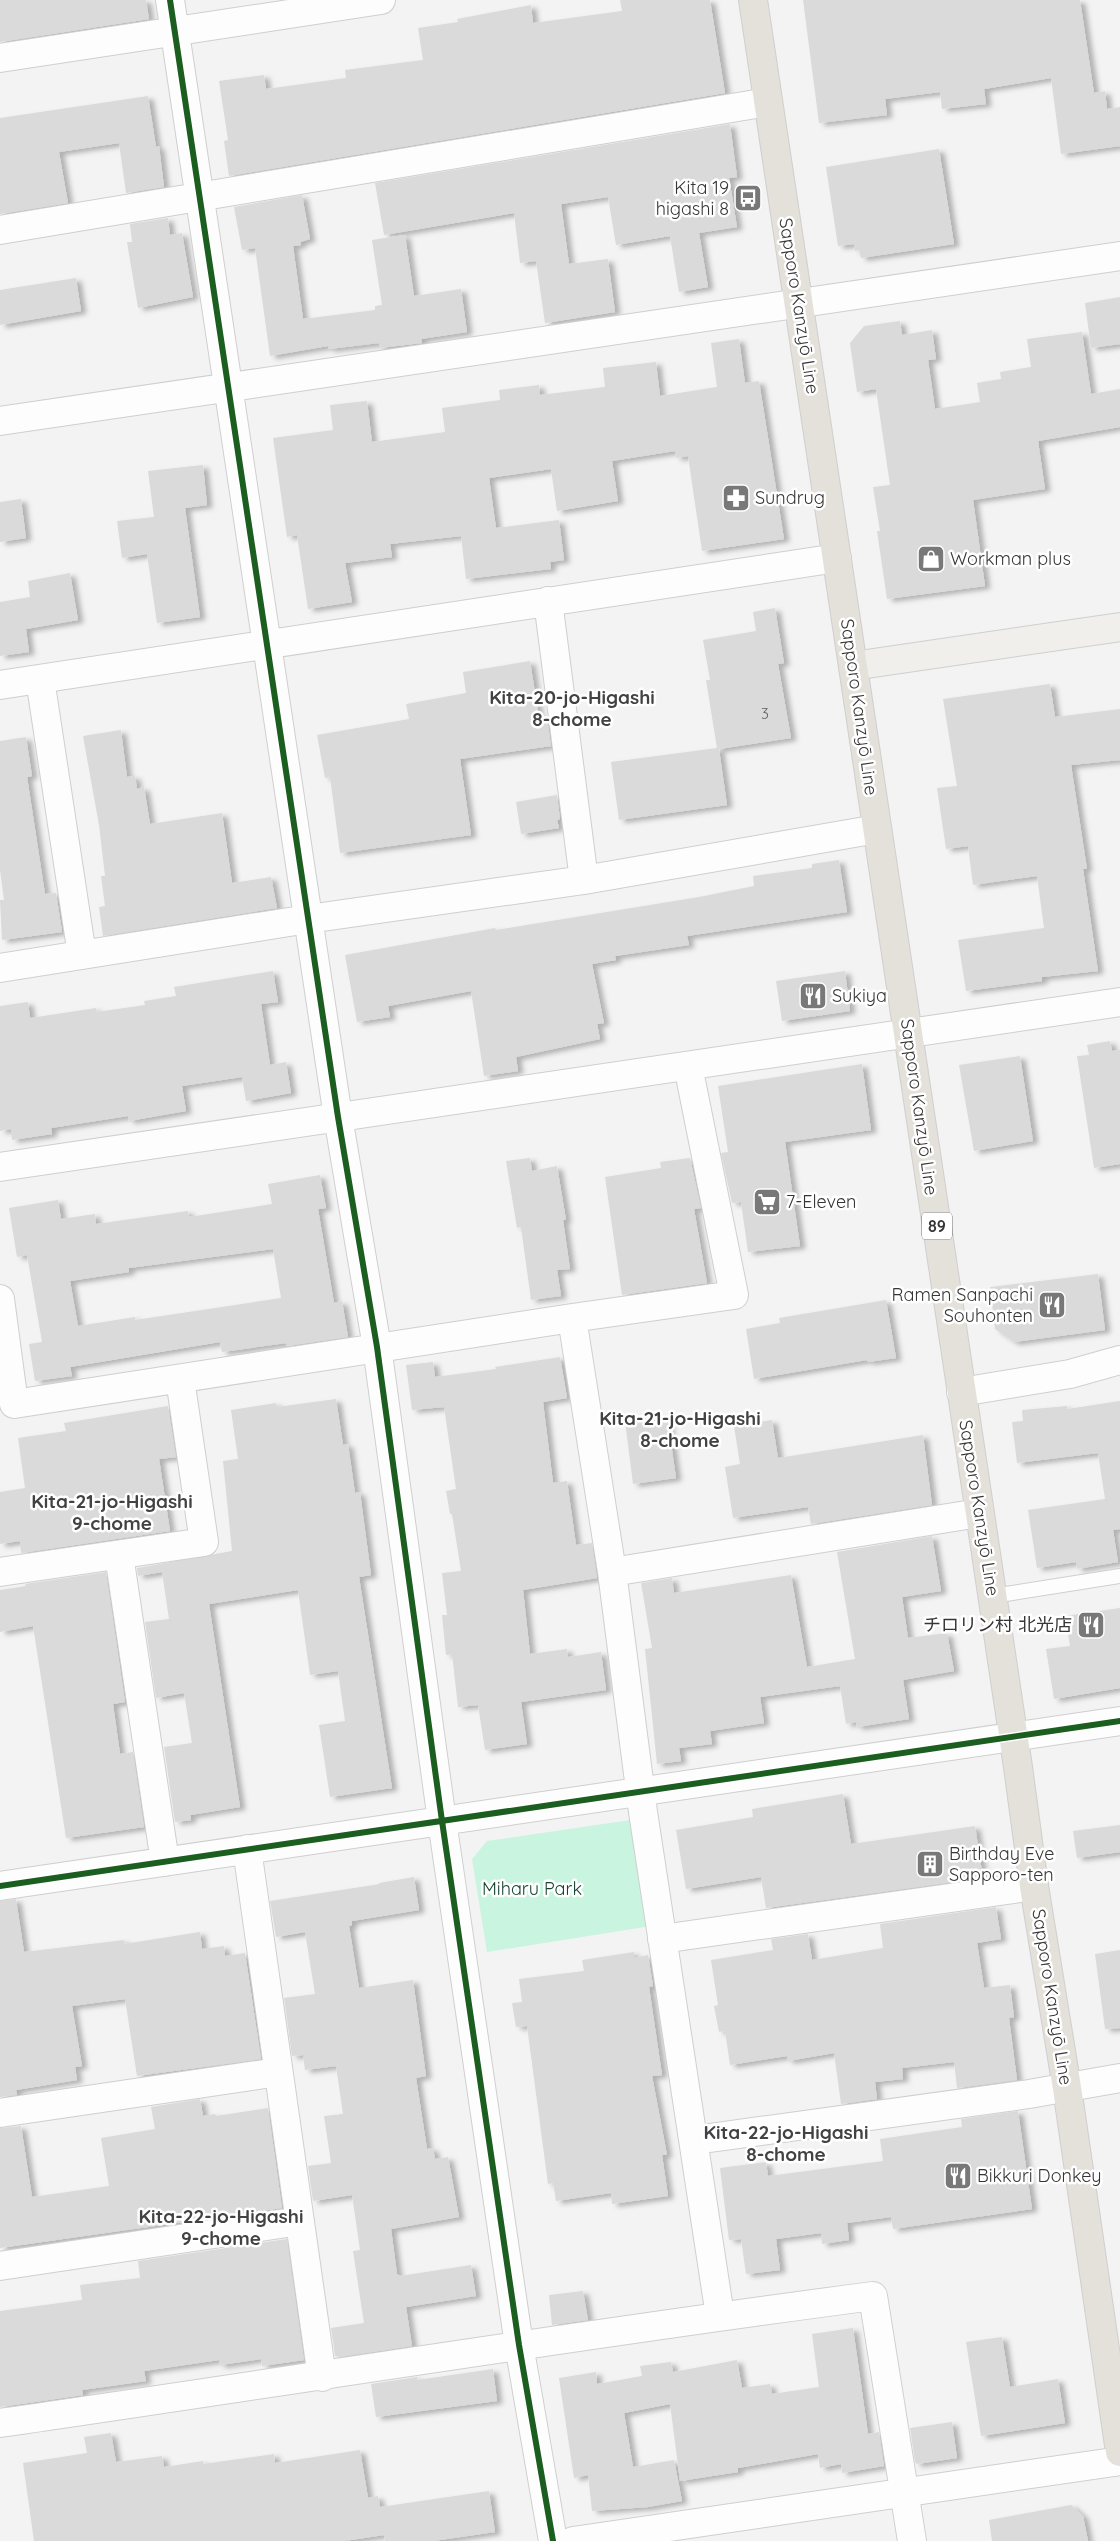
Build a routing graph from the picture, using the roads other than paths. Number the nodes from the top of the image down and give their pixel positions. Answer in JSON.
{"nodes":[{"id":1,"x":170,"y":0,"type":"edge"},
{"id":2,"x":381,"y":0,"type":"edge"},
{"id":3,"x":753,"y":0,"type":"edge"},
{"id":4,"x":174,"y":31,"type":"junction"},
{"id":5,"x":0,"y":58,"type":"edge"},
{"id":6,"x":768,"y":102,"type":"junction"},
{"id":7,"x":200,"y":198,"type":"junction"},
{"id":8,"x":0,"y":230,"type":"edge"},
{"id":9,"x":1120,"y":256,"type":"edge"},
{"id":10,"x":798,"y":302,"type":"junction"},
{"id":11,"x":228,"y":386,"type":"junction"},
{"id":12,"x":0,"y":421,"type":"edge"},
{"id":13,"x":837,"y":558,"type":"junction"},
{"id":14,"x":548,"y":600,"type":"junction"},
{"id":15,"x":1120,"y":626,"type":"edge"},
{"id":16,"x":268,"y":643,"type":"junction"},
{"id":17,"x":853,"y":666,"type":"junction"},
{"id":18,"x":40,"y":679,"type":"junction"},
{"id":19,"x":0,"y":685,"type":"edge"},
{"id":20,"x":877,"y":829,"type":"junction"},
{"id":21,"x":584,"y":880,"type":"junction"},
{"id":22,"x":308,"y":919,"type":"junction"},
{"id":23,"x":82,"y":955,"type":"junction"},
{"id":24,"x":0,"y":968,"type":"edge"},
{"id":25,"x":1120,"y":1002,"type":"edge"},
{"id":26,"x":908,"y":1034,"type":"junction"},
{"id":27,"x":688,"y":1066,"type":"junction"},
{"id":28,"x":338,"y":1117,"type":"junction"},
{"id":29,"x":0,"y":1167,"type":"edge"},
{"id":30,"x":0,"y":1299,"type":"edge"},
{"id":31,"x":572,"y":1318,"type":"junction"},
{"id":32,"x":377,"y":1347,"type":"junction"},
{"id":33,"x":1120,"y":1360,"type":"edge"},
{"id":34,"x":180,"y":1378,"type":"junction"},
{"id":35,"x":961,"y":1392,"type":"junction"},
{"id":36,"x":979,"y":1513,"type":"junction"},
{"id":37,"x":119,"y":1554,"type":"junction"},
{"id":38,"x":0,"y":1572,"type":"edge"},
{"id":39,"x":612,"y":1572,"type":"junction"},
{"id":40,"x":1120,"y":1576,"type":"edge"},
{"id":41,"x":992,"y":1596,"type":"junction"},
{"id":42,"x":1120,"y":1720,"type":"edge"},
{"id":43,"x":1014,"y":1736,"type":"junction"},
{"id":44,"x":640,"y":1792,"type":"junction"},
{"id":45,"x":442,"y":1821,"type":"junction"},
{"id":46,"x":247,"y":1849,"type":"junction"},
{"id":47,"x":165,"y":1862,"type":"junction"},
{"id":48,"x":0,"y":1886,"type":"edge"},
{"id":49,"x":1034,"y":1886,"type":"junction"},
{"id":50,"x":662,"y":1939,"type":"junction"},
{"id":51,"x":278,"y":2072,"type":"junction"},
{"id":52,"x":1120,"y":2078,"type":"edge"},
{"id":53,"x":1067,"y":2088,"type":"junction"},
{"id":54,"x":0,"y":2113,"type":"edge"},
{"id":55,"x":695,"y":2140,"type":"junction"},
{"id":56,"x":300,"y":2221,"type":"junction"},
{"id":57,"x":0,"y":2266,"type":"edge"},
{"id":58,"x":720,"y":2316,"type":"junction"},
{"id":59,"x":519,"y":2345,"type":"junction"},
{"id":60,"x":322,"y":2377,"type":"junction"},
{"id":61,"x":0,"y":2423,"type":"edge"},
{"id":62,"x":1120,"y":2452,"type":"edge"},
{"id":63,"x":1120,"y":2462,"type":"edge"},
{"id":64,"x":904,"y":2493,"type":"junction"},
{"id":65,"x":553,"y":2541,"type":"edge"},
{"id":66,"x":573,"y":2541,"type":"edge"},
{"id":67,"x":912,"y":2541,"type":"edge"}],
"edges":[{"from":1,"to":4,"type":"street"},
{"from":2,"to":4,"type":"street"},
{"from":3,"to":6,"type":"main road","name":"Sapporo Kanzyō Line","number":"89"},
{"from":4,"to":5,"type":"street"},
{"from":4,"to":7,"type":"street"},
{"from":6,"to":7,"type":"street"},
{"from":6,"to":10,"type":"main road","name":"Sapporo Kanzyō Line","number":"89"},
{"from":7,"to":8,"type":"street"},
{"from":7,"to":11,"type":"street"},
{"from":9,"to":10,"type":"street"},
{"from":10,"to":11,"type":"street"},
{"from":10,"to":13,"type":"main road","name":"Sapporo Kanzyō Line","number":"89"},
{"from":11,"to":12,"type":"street"},
{"from":11,"to":16,"type":"street"},
{"from":13,"to":14,"type":"street"},
{"from":13,"to":17,"type":"main road","name":"Sapporo Kanzyō Line","number":"89"},
{"from":14,"to":16,"type":"street"},
{"from":14,"to":21,"type":"street"},
{"from":15,"to":17,"type":"street"},
{"from":16,"to":18,"type":"street"},
{"from":16,"to":22,"type":"street"},
{"from":17,"to":20,"type":"main road","name":"Sapporo Kanzyō Line","number":"89"},
{"from":18,"to":19,"type":"street"},
{"from":18,"to":23,"type":"street"},
{"from":20,"to":21,"type":"street"},
{"from":20,"to":26,"type":"main road","name":"Sapporo Kanzyō Line","number":"89"},
{"from":21,"to":22,"type":"street"},
{"from":22,"to":23,"type":"street"},
{"from":22,"to":28,"type":"street"},
{"from":23,"to":24,"type":"street"},
{"from":25,"to":26,"type":"street"},
{"from":26,"to":27,"type":"street"},
{"from":26,"to":35,"type":"main road","name":"Sapporo Kanzyō Line","number":"89"},
{"from":27,"to":28,"type":"street"},
{"from":27,"to":31,"type":"street"},
{"from":28,"to":29,"type":"street"},
{"from":28,"to":32,"type":"street"},
{"from":30,"to":34,"type":"street"},
{"from":31,"to":32,"type":"street"},
{"from":31,"to":39,"type":"street"},
{"from":32,"to":34,"type":"street"},
{"from":32,"to":45,"type":"street"},
{"from":33,"to":35,"type":"street"},
{"from":34,"to":37,"type":"street"},
{"from":35,"to":36,"type":"main road","name":"Sapporo Kanzyō Line","number":"89"},
{"from":36,"to":39,"type":"street"},
{"from":36,"to":41,"type":"main road","name":"Sapporo Kanzyō Line","number":"89"},
{"from":37,"to":38,"type":"street"},
{"from":37,"to":47,"type":"street"},
{"from":39,"to":44,"type":"street"},
{"from":40,"to":41,"type":"lane"},
{"from":41,"to":43,"type":"main road","name":"Sapporo Kanzyō Line","number":"89"},
{"from":42,"to":43,"type":"street"},
{"from":43,"to":44,"type":"street"},
{"from":43,"to":49,"type":"main road","name":"Sapporo Kanzyō Line","number":"89"},
{"from":44,"to":45,"type":"street"},
{"from":44,"to":50,"type":"street"},
{"from":45,"to":46,"type":"street"},
{"from":45,"to":59,"type":"street"},
{"from":46,"to":47,"type":"street"},
{"from":46,"to":51,"type":"street"},
{"from":47,"to":48,"type":"street"},
{"from":49,"to":50,"type":"street"},
{"from":49,"to":53,"type":"main road","name":"Sapporo Kanzyō Line","number":"89"},
{"from":50,"to":55,"type":"street"},
{"from":51,"to":54,"type":"street"},
{"from":51,"to":56,"type":"street"},
{"from":52,"to":53,"type":"street"},
{"from":53,"to":55,"type":"street"},
{"from":53,"to":62,"type":"main road","name":"Sapporo Kanzyō Line","number":"89"},
{"from":55,"to":58,"type":"street"},
{"from":56,"to":57,"type":"street"},
{"from":56,"to":60,"type":"street"},
{"from":58,"to":59,"type":"street"},
{"from":58,"to":64,"type":"street"},
{"from":59,"to":60,"type":"street"},
{"from":59,"to":65,"type":"street"},
{"from":60,"to":61,"type":"street"},
{"from":63,"to":64,"type":"street"},
{"from":64,"to":66,"type":"street"},
{"from":64,"to":67,"type":"street"}]}
